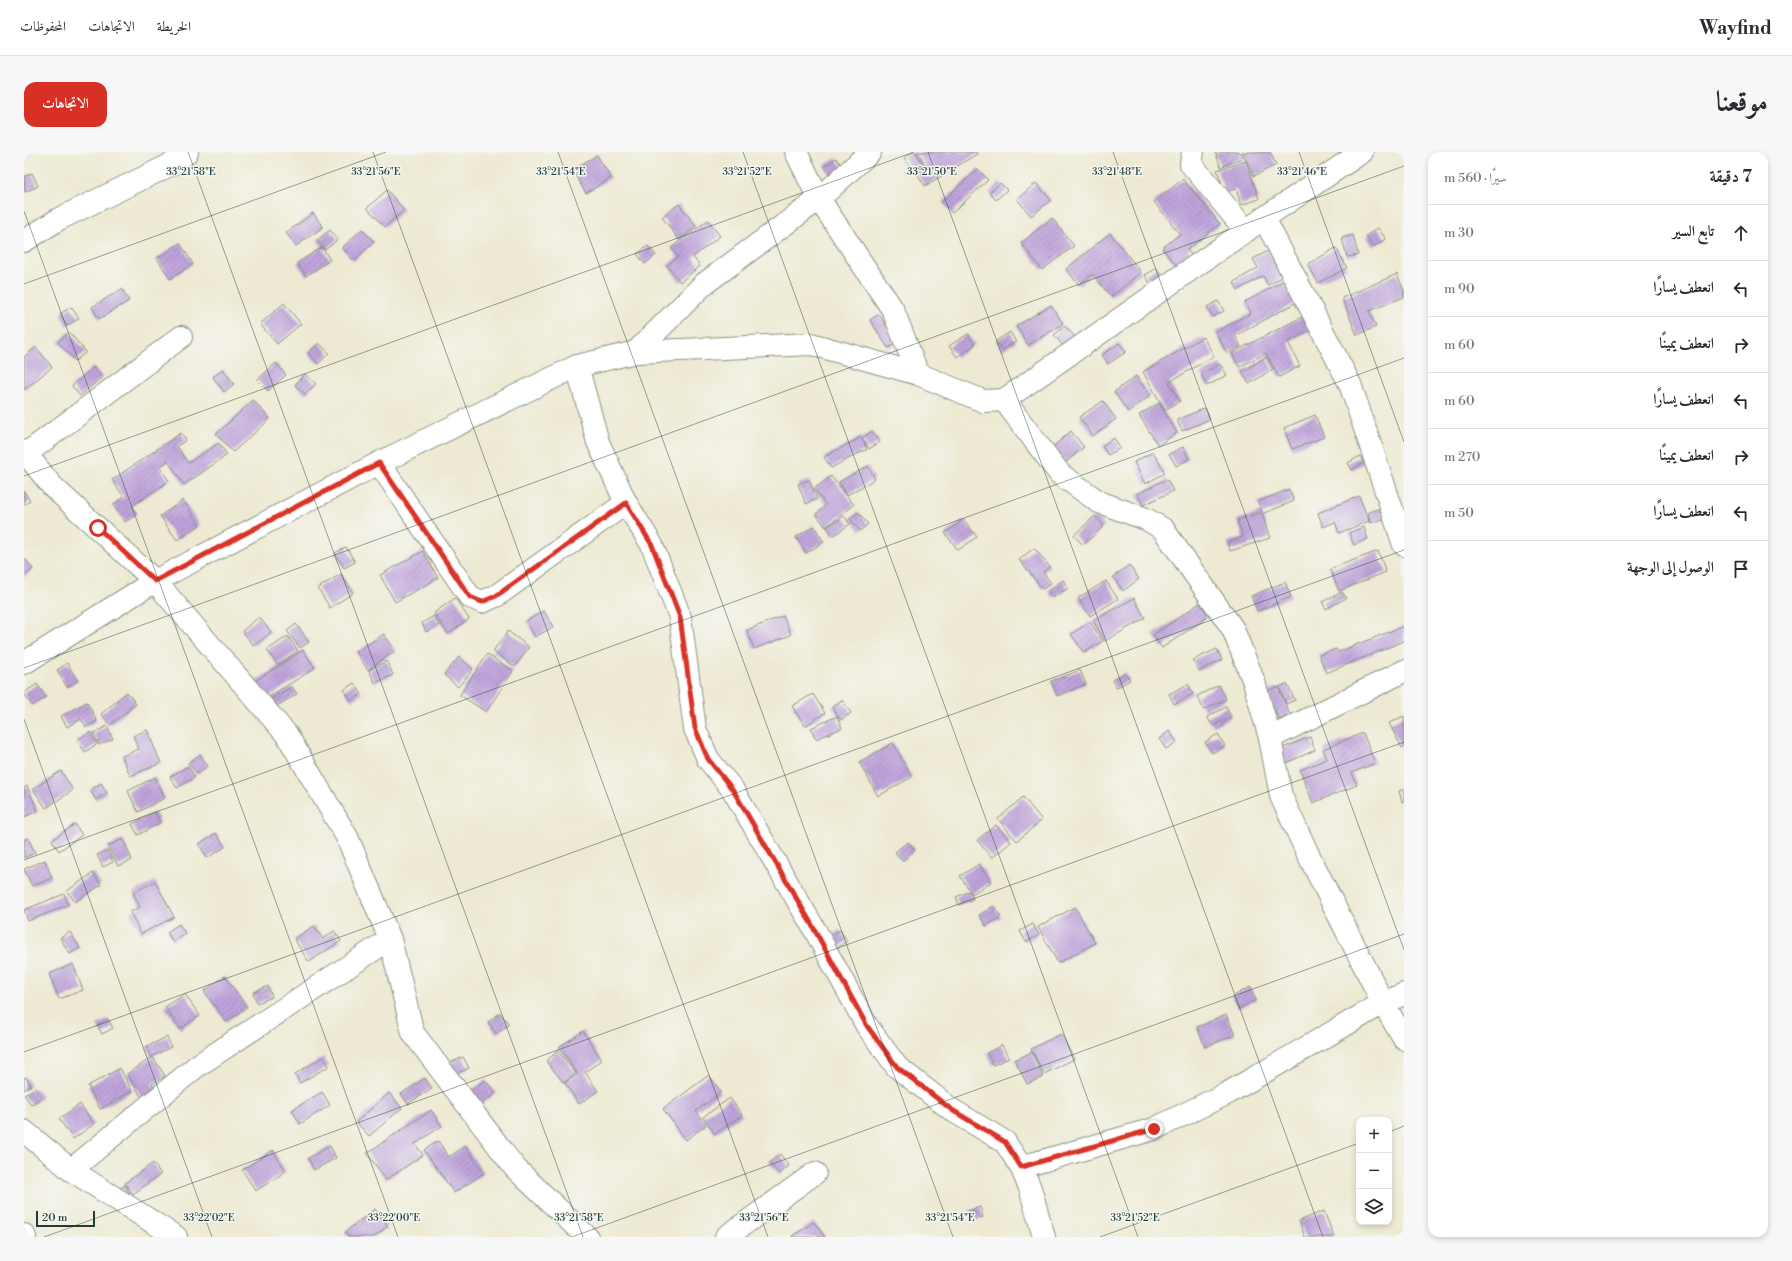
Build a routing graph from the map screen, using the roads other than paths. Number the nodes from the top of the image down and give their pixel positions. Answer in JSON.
{"nodes":[{"id":1,"x":187,"y":152,"type":"edge"},
{"id":2,"x":796,"y":152,"type":"edge"},
{"id":3,"x":870,"y":152,"type":"edge"},
{"id":4,"x":1193,"y":152,"type":"edge"},
{"id":5,"x":1362,"y":152,"type":"edge"},
{"id":6,"x":819,"y":199,"type":"junction"},
{"id":7,"x":1264,"y":218,"type":"junction"},
{"id":8,"x":1246,"y":231,"type":"junction"},
{"id":9,"x":24,"y":241,"type":"edge"},
{"id":10,"x":181,"y":337,"type":"dead end"},
{"id":11,"x":636,"y":352,"type":"junction"},
{"id":12,"x":577,"y":366,"type":"junction"},
{"id":13,"x":918,"y":374,"type":"junction"},
{"id":14,"x":1004,"y":400,"type":"junction"},
{"id":15,"x":25,"y":453,"type":"edge"},
{"id":16,"x":379,"y":463,"type":"junction"},
{"id":17,"x":626,"y":503,"type":"junction"},
{"id":18,"x":1404,"y":545,"type":"edge"},
{"id":19,"x":155,"y":581,"type":"junction"},
{"id":20,"x":24,"y":662,"type":"edge"},
{"id":21,"x":1404,"y":671,"type":"edge"},
{"id":22,"x":1270,"y":738,"type":"junction"},
{"id":23,"x":390,"y":939,"type":"junction"},
{"id":24,"x":1404,"y":994,"type":"edge"},
{"id":25,"x":1383,"y":1003,"type":"junction"},
{"id":26,"x":1404,"y":1039,"type":"edge"},
{"id":27,"x":24,"y":1131,"type":"edge"},
{"id":28,"x":1021,"y":1167,"type":"junction"},
{"id":29,"x":71,"y":1170,"type":"junction"},
{"id":30,"x":815,"y":1174,"type":"dead end"},
{"id":31,"x":176,"y":1237,"type":"edge"},
{"id":32,"x":587,"y":1237,"type":"edge"},
{"id":33,"x":726,"y":1237,"type":"edge"},
{"id":34,"x":1044,"y":1237,"type":"edge"}],
"edges":[{"from":1,"to":9,"type":"street"},
{"from":2,"to":6,"type":"street"},
{"from":3,"to":6,"type":"street"},
{"from":4,"to":8,"type":"street"},
{"from":5,"to":7,"type":"street"},
{"from":6,"to":11,"type":"street"},
{"from":6,"to":13,"type":"street"},
{"from":7,"to":8,"type":"street"},
{"from":7,"to":18,"type":"street"},
{"from":8,"to":14,"type":"street"},
{"from":10,"to":15,"type":"street"},
{"from":11,"to":12,"type":"street"},
{"from":11,"to":13,"type":"street"},
{"from":12,"to":16,"type":"street"},
{"from":12,"to":17,"type":"street"},
{"from":13,"to":14,"type":"street"},
{"from":14,"to":22,"type":"street"},
{"from":15,"to":19,"type":"street"},
{"from":16,"to":17,"type":"street"},
{"from":16,"to":19,"type":"street"},
{"from":17,"to":28,"type":"street"},
{"from":19,"to":20,"type":"street"},
{"from":19,"to":23,"type":"street"},
{"from":21,"to":22,"type":"street"},
{"from":22,"to":25,"type":"street"},
{"from":23,"to":29,"type":"street"},
{"from":23,"to":32,"type":"street"},
{"from":24,"to":25,"type":"street"},
{"from":25,"to":26,"type":"street"},
{"from":25,"to":28,"type":"street"},
{"from":27,"to":29,"type":"street"},
{"from":28,"to":34,"type":"street"},
{"from":29,"to":31,"type":"street"},
{"from":30,"to":33,"type":"street"}]}
